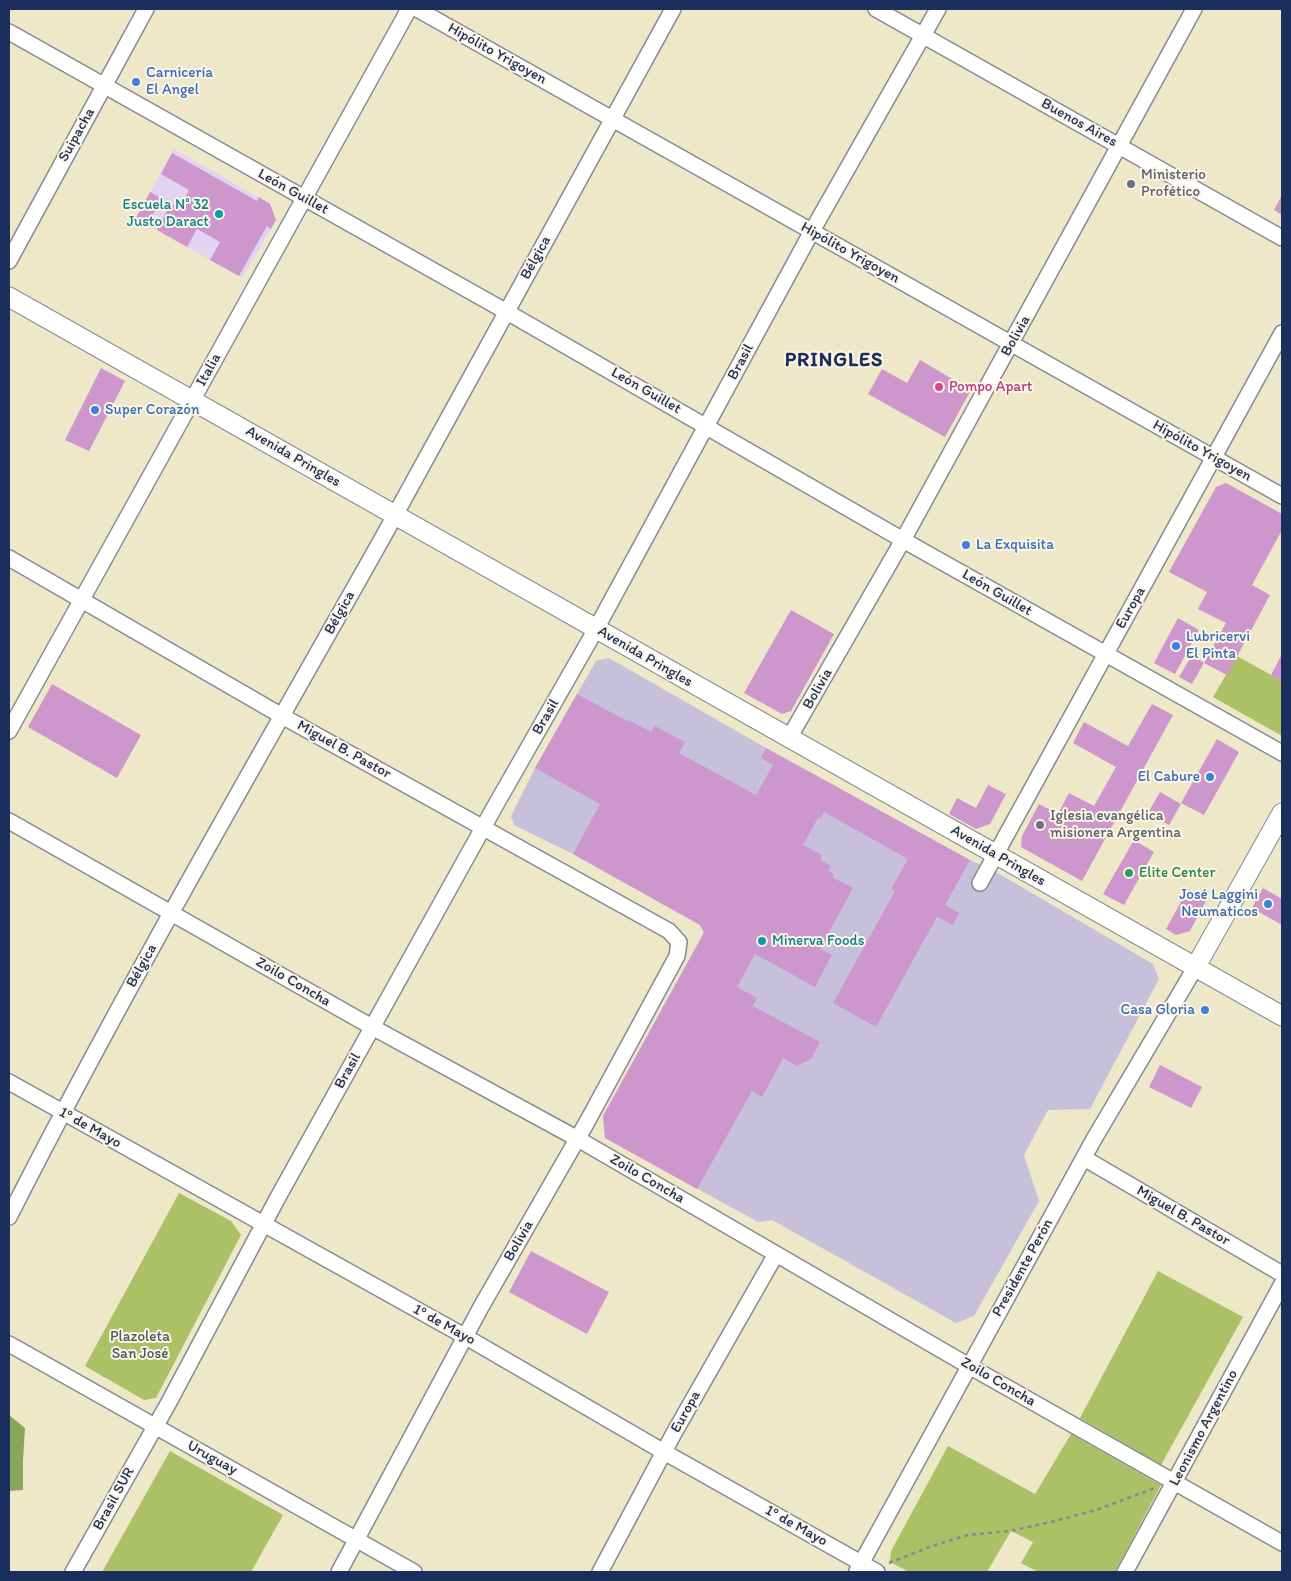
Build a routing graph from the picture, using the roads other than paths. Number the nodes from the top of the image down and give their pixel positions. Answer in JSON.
{"nodes":[{"id":1,"x":146,"y":9,"type":"edge"},
{"id":2,"x":409,"y":9,"type":"edge"},
{"id":3,"x":417,"y":9,"type":"edge"},
{"id":4,"x":673,"y":9,"type":"edge"},
{"id":5,"x":876,"y":9,"type":"edge"},
{"id":6,"x":938,"y":9,"type":"edge"},
{"id":7,"x":1194,"y":9,"type":"edge"},
{"id":8,"x":9,"y":32,"type":"edge"},
{"id":9,"x":923,"y":35,"type":"junction"},
{"id":10,"x":104,"y":86,"type":"junction"},
{"id":11,"x":612,"y":119,"type":"junction"},
{"id":12,"x":1119,"y":146,"type":"junction"},
{"id":13,"x":303,"y":198,"type":"junction"},
{"id":14,"x":812,"y":231,"type":"junction"},
{"id":15,"x":1282,"y":238,"type":"edge"},
{"id":16,"x":9,"y":261,"type":"edge"},
{"id":17,"x":9,"y":297,"type":"edge"},
{"id":18,"x":507,"y":312,"type":"junction"},
{"id":19,"x":1282,"y":333,"type":"edge"},
{"id":20,"x":1011,"y":344,"type":"junction"},
{"id":21,"x":193,"y":400,"type":"junction"},
{"id":22,"x":706,"y":425,"type":"junction"},
{"id":23,"x":1213,"y":458,"type":"junction"},
{"id":24,"x":1282,"y":496,"type":"edge"},
{"id":25,"x":395,"y":515,"type":"junction"},
{"id":26,"x":903,"y":540,"type":"junction"},
{"id":27,"x":9,"y":558,"type":"edge"},
{"id":28,"x":82,"y":600,"type":"junction"},
{"id":29,"x":596,"y":629,"type":"junction"},
{"id":30,"x":1105,"y":654,"type":"junction"},
{"id":31,"x":282,"y":716,"type":"junction"},
{"id":32,"x":9,"y":731,"type":"edge"},
{"id":33,"x":789,"y":738,"type":"junction"},
{"id":34,"x":1282,"y":753,"type":"edge"},
{"id":35,"x":1282,"y":813,"type":"edge"},
{"id":36,"x":9,"y":821,"type":"edge"},
{"id":37,"x":484,"y":827,"type":"junction"},
{"id":38,"x":995,"y":855,"type":"junction"},
{"id":39,"x":980,"y":883,"type":"dead end"},
{"id":40,"x":170,"y":913,"type":"junction"},
{"id":41,"x":680,"y":942,"type":"joint"},
{"id":42,"x":1195,"y":968,"type":"junction"},
{"id":43,"x":1282,"y":1016,"type":"edge"},
{"id":44,"x":372,"y":1027,"type":"junction"},
{"id":45,"x":9,"y":1082,"type":"edge"},
{"id":46,"x":62,"y":1112,"type":"junction"},
{"id":47,"x":578,"y":1139,"type":"junction"},
{"id":48,"x":1084,"y":1158,"type":"junction"},
{"id":49,"x":9,"y":1217,"type":"edge"},
{"id":50,"x":263,"y":1224,"type":"junction"},
{"id":51,"x":776,"y":1254,"type":"junction"},
{"id":52,"x":1282,"y":1274,"type":"edge"},
{"id":53,"x":1282,"y":1284,"type":"edge"},
{"id":54,"x":466,"y":1336,"type":"junction"},
{"id":55,"x":9,"y":1344,"type":"edge"},
{"id":56,"x":969,"y":1366,"type":"junction"},
{"id":57,"x":155,"y":1426,"type":"junction"},
{"id":58,"x":664,"y":1452,"type":"junction"},
{"id":59,"x":1175,"y":1482,"type":"junction"},
{"id":60,"x":357,"y":1540,"type":"junction"},
{"id":61,"x":1282,"y":1543,"type":"edge"},
{"id":62,"x":859,"y":1568,"type":"edge"},
{"id":63,"x":73,"y":1572,"type":"edge"},
{"id":64,"x":339,"y":1572,"type":"edge"},
{"id":65,"x":414,"y":1572,"type":"edge"},
{"id":66,"x":600,"y":1572,"type":"edge"},
{"id":67,"x":876,"y":1572,"type":"edge"},
{"id":68,"x":1125,"y":1572,"type":"edge"}],
"edges":[{"from":1,"to":10,"type":"street","name":"Suipacha"},
{"from":2,"to":13,"type":"street","name":"Italia"},
{"from":3,"to":11,"type":"street","name":"Hipólito Yrigoyen"},
{"from":4,"to":11,"type":"street","name":"Bélgica"},
{"from":5,"to":9,"type":"street","name":"Buenos Aires"},
{"from":6,"to":9,"type":"street","name":"Brasil"},
{"from":7,"to":12,"type":"street","name":"Bolivia"},
{"from":8,"to":10,"type":"street","name":"León Guillet"},
{"from":9,"to":12,"type":"street","name":"Buenos Aires"},
{"from":9,"to":14,"type":"street","name":"Brasil"},
{"from":10,"to":13,"type":"street","name":"León Guillet"},
{"from":10,"to":16,"type":"street","name":"Suipacha"},
{"from":11,"to":14,"type":"street","name":"Hipólito Yrigoyen"},
{"from":11,"to":18,"type":"street","name":"Bélgica"},
{"from":12,"to":15,"type":"street","name":"Buenos Aires"},
{"from":12,"to":20,"type":"street","name":"Bolivia"},
{"from":13,"to":18,"type":"street","name":"León Guillet"},
{"from":13,"to":21,"type":"street","name":"Italia"},
{"from":14,"to":20,"type":"street","name":"Hipólito Yrigoyen"},
{"from":14,"to":22,"type":"street","name":"Brasil"},
{"from":17,"to":21,"type":"main road","name":"Avenida Pringles"},
{"from":18,"to":22,"type":"street","name":"León Guillet"},
{"from":18,"to":25,"type":"street","name":"Bélgica"},
{"from":19,"to":23,"type":"street","name":"Europa"},
{"from":20,"to":23,"type":"street","name":"Hipólito Yrigoyen"},
{"from":20,"to":26,"type":"street","name":"Bolivia"},
{"from":21,"to":25,"type":"main road","name":"Avenida Pringles"},
{"from":21,"to":28,"type":"street","name":"Italia"},
{"from":22,"to":26,"type":"street","name":"León Guillet"},
{"from":22,"to":29,"type":"street","name":"Brasil"},
{"from":23,"to":24,"type":"street","name":"Hipólito Yrigoyen"},
{"from":23,"to":30,"type":"street","name":"Europa"},
{"from":25,"to":29,"type":"main road","name":"Avenida Pringles"},
{"from":25,"to":31,"type":"street","name":"Bélgica"},
{"from":26,"to":30,"type":"street","name":"León Guillet"},
{"from":26,"to":33,"type":"street","name":"Bolivia"},
{"from":27,"to":28,"type":"street","name":"Miguel B. Pastor"},
{"from":28,"to":31,"type":"street","name":"Miguel B. Pastor"},
{"from":28,"to":32,"type":"street","name":"Italia"},
{"from":29,"to":33,"type":"main road","name":"Avenida Pringles"},
{"from":29,"to":37,"type":"street","name":"Brasil"},
{"from":30,"to":34,"type":"street","name":"León Guillet"},
{"from":30,"to":38,"type":"street","name":"Europa"},
{"from":31,"to":37,"type":"street","name":"Miguel B. Pastor"},
{"from":31,"to":40,"type":"street","name":"Bélgica"},
{"from":33,"to":38,"type":"main road","name":"Avenida Pringles"},
{"from":35,"to":42,"type":"main road"},
{"from":36,"to":40,"type":"street","name":"Zoilo Concha"},
{"from":37,"to":41,"type":"street","name":"Miguel B. Pastor"},
{"from":37,"to":44,"type":"street","name":"Brasil"},
{"from":38,"to":39,"type":"street","name":"Europa"},
{"from":38,"to":42,"type":"main road","name":"Avenida Pringles"},
{"from":40,"to":44,"type":"street","name":"Zoilo Concha"},
{"from":40,"to":46,"type":"street","name":"Bélgica"},
{"from":41,"to":47,"type":"street","name":"Bolivia"},
{"from":42,"to":43,"type":"main road","name":"Avenida Pringles"},
{"from":42,"to":48,"type":"street","name":"Presidente Perón"},
{"from":44,"to":47,"type":"street","name":"Zoilo Concha"},
{"from":44,"to":50,"type":"street","name":"Brasil"},
{"from":45,"to":46,"type":"street","name":"1º de Mayo"},
{"from":46,"to":49,"type":"street","name":"Bélgica"},
{"from":46,"to":50,"type":"street","name":"1º de Mayo"},
{"from":47,"to":51,"type":"street","name":"Zoilo Concha"},
{"from":47,"to":54,"type":"street","name":"Bolivia"},
{"from":48,"to":52,"type":"street","name":"Miguel B. Pastor"},
{"from":48,"to":56,"type":"street","name":"Presidente Perón"},
{"from":50,"to":54,"type":"street","name":"1º de Mayo"},
{"from":50,"to":57,"type":"street","name":"Brasil"},
{"from":51,"to":56,"type":"street","name":"Zoilo Concha"},
{"from":51,"to":58,"type":"street","name":"Europa"},
{"from":53,"to":59,"type":"street","name":"Leonismo Argentino"},
{"from":54,"to":58,"type":"street","name":"1º de Mayo"},
{"from":54,"to":60,"type":"street","name":"Bolivia"},
{"from":55,"to":57,"type":"street","name":"Uruguay"},
{"from":56,"to":59,"type":"street","name":"Zoilo Concha"},
{"from":56,"to":62,"type":"street","name":"Presidente Perón"},
{"from":57,"to":60,"type":"street","name":"Uruguay"},
{"from":57,"to":63,"type":"street","name":"Brasil SUR"},
{"from":58,"to":62,"type":"street","name":"1º de Mayo"},
{"from":58,"to":66,"type":"street","name":"Europa"},
{"from":59,"to":61,"type":"street","name":"Zoilo Concha"},
{"from":59,"to":68,"type":"street","name":"Leonismo Argentino"},
{"from":60,"to":64,"type":"street","name":"Bolivia"},
{"from":60,"to":65,"type":"street","name":"Uruguay"},
{"from":62,"to":67,"type":"street","name":"1º de Mayo"}]}
